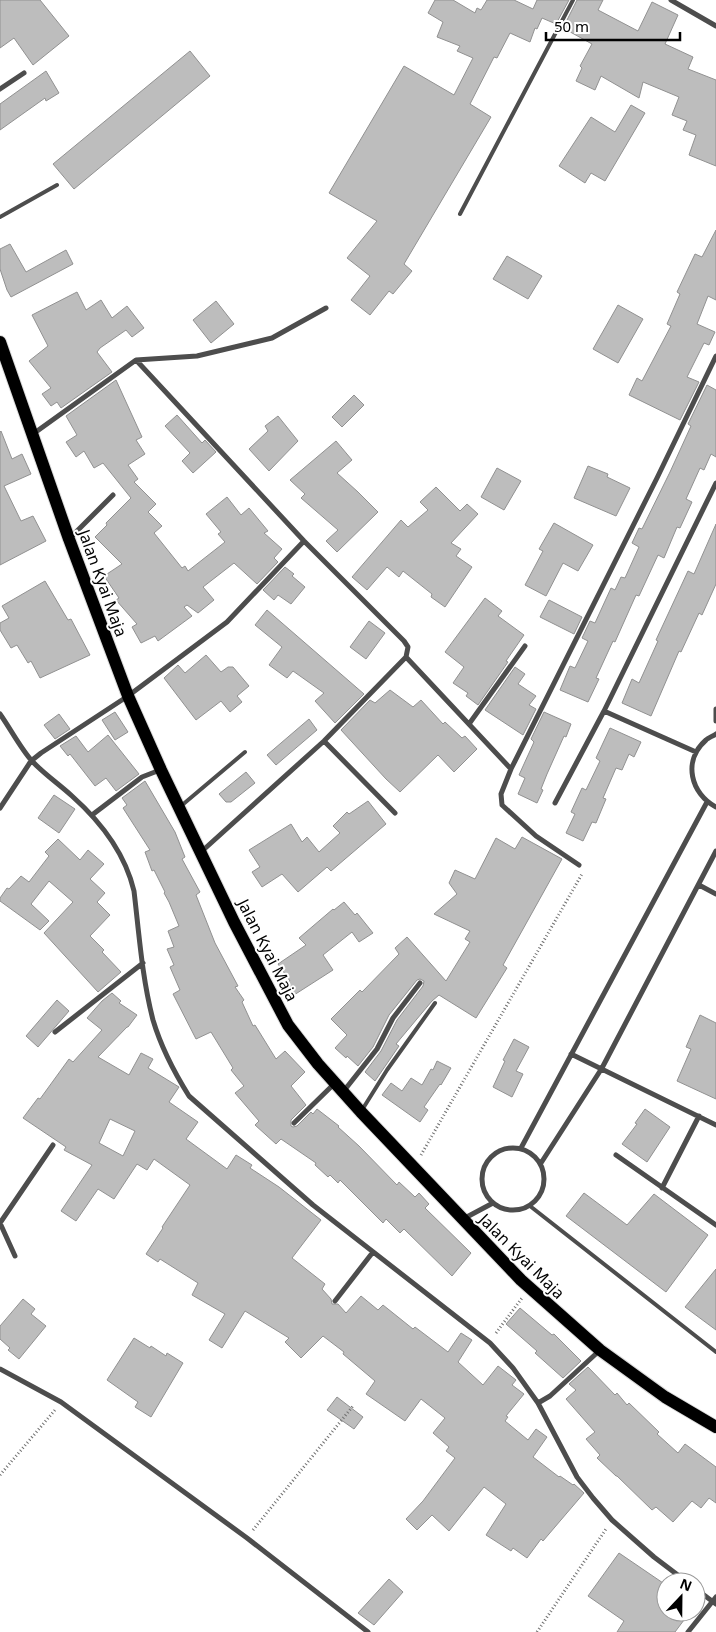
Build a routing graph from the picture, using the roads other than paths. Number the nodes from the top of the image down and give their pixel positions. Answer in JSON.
{"nodes":[{"id":1,"x":573,"y":0,"type":"edge"},
{"id":2,"x":671,"y":0,"type":"edge"},
{"id":3,"x":716,"y":26,"type":"edge"},
{"id":4,"x":24,"y":73,"type":"dead end"},
{"id":5,"x":0,"y":89,"type":"edge"},
{"id":6,"x":57,"y":185,"type":"dead end"},
{"id":7,"x":460,"y":214,"type":"dead end"},
{"id":8,"x":0,"y":217,"type":"edge"},
{"id":9,"x":326,"y":308,"type":"dead end"},
{"id":10,"x":0,"y":343,"type":"edge"},
{"id":11,"x":716,"y":356,"type":"edge"},
{"id":12,"x":136,"y":360,"type":"junction"},
{"id":13,"x":33,"y":434,"type":"junction"},
{"id":14,"x":716,"y":483,"type":"edge"},
{"id":15,"x":113,"y":496,"type":"dead end"},
{"id":16,"x":69,"y":538,"type":"junction"},
{"id":17,"x":304,"y":542,"type":"junction"},
{"id":18,"x":525,"y":646,"type":"dead end"},
{"id":19,"x":406,"y":657,"type":"junction"},
{"id":20,"x":128,"y":696,"type":"junction"},
{"id":21,"x":716,"y":709,"type":"edge"},
{"id":22,"x":604,"y":711,"type":"junction"},
{"id":23,"x":0,"y":714,"type":"edge"},
{"id":24,"x":716,"y":721,"type":"edge"},
{"id":25,"x":469,"y":724,"type":"junction"},
{"id":26,"x":716,"y":734,"type":"edge"},
{"id":27,"x":324,"y":740,"type":"junction"},
{"id":28,"x":245,"y":752,"type":"dead end"},
{"id":29,"x":696,"y":752,"type":"junction"},
{"id":30,"x":31,"y":761,"type":"junction"},
{"id":31,"x":511,"y":769,"type":"junction"},
{"id":32,"x":161,"y":770,"type":"junction"},
{"id":33,"x":707,"y":802,"type":"junction"},
{"id":34,"x":555,"y":803,"type":"dead end"},
{"id":35,"x":180,"y":807,"type":"junction"},
{"id":36,"x":716,"y":807,"type":"edge"},
{"id":37,"x":0,"y":808,"type":"edge"},
{"id":38,"x":395,"y":813,"type":"dead end"},
{"id":39,"x":92,"y":815,"type":"junction"},
{"id":40,"x":716,"y":851,"type":"edge"},
{"id":41,"x":200,"y":852,"type":"junction"},
{"id":42,"x":578,"y":864,"type":"road end"},
{"id":43,"x":699,"y":885,"type":"junction"},
{"id":44,"x":716,"y":894,"type":"edge"},
{"id":45,"x":143,"y":963,"type":"junction"},
{"id":46,"x":420,"y":983,"type":"dead end"},
{"id":47,"x":435,"y":1003,"type":"dead end"},
{"id":48,"x":55,"y":1032,"type":"dead end"},
{"id":49,"x":571,"y":1054,"type":"junction"},
{"id":50,"x":602,"y":1068,"type":"junction"},
{"id":51,"x":339,"y":1087,"type":"junction"},
{"id":52,"x":361,"y":1112,"type":"junction"},
{"id":53,"x":699,"y":1116,"type":"junction"},
{"id":54,"x":294,"y":1123,"type":"dead end"},
{"id":55,"x":716,"y":1124,"type":"edge"},
{"id":56,"x":53,"y":1145,"type":"dead end"},
{"id":57,"x":521,"y":1148,"type":"junction"},
{"id":58,"x":616,"y":1156,"type":"dead end"},
{"id":59,"x":541,"y":1163,"type":"junction"},
{"id":60,"x":662,"y":1188,"type":"junction"},
{"id":61,"x":493,"y":1203,"type":"junction"},
{"id":62,"x":530,"y":1206,"type":"junction"},
{"id":63,"x":462,"y":1220,"type":"junction"},
{"id":64,"x":0,"y":1223,"type":"edge"},
{"id":65,"x":716,"y":1225,"type":"edge"},
{"id":66,"x":373,"y":1252,"type":"junction"},
{"id":67,"x":15,"y":1256,"type":"dead end"},
{"id":68,"x":335,"y":1301,"type":"dead end"},
{"id":69,"x":600,"y":1350,"type":"junction"},
{"id":70,"x":716,"y":1352,"type":"edge"},
{"id":71,"x":0,"y":1369,"type":"edge"},
{"id":72,"x":538,"y":1403,"type":"junction"},
{"id":73,"x":716,"y":1427,"type":"edge"},
{"id":74,"x":673,"y":1572,"type":"edge"},
{"id":75,"x":715,"y":1601,"type":"edge"},
{"id":76,"x":368,"y":1632,"type":"edge"},
{"id":77,"x":688,"y":1632,"type":"edge"}],
"edges":[{"from":1,"to":7,"type":"lane"},
{"from":2,"to":3,"type":"street"},
{"from":4,"to":5,"type":"street"},
{"from":6,"to":8,"type":"lane"},
{"from":9,"to":12,"type":"street"},
{"from":10,"to":13,"type":"main road","name":"Jalan Kyai Maja"},
{"from":11,"to":31,"type":"street"},
{"from":12,"to":13,"type":"street"},
{"from":12,"to":17,"type":"street"},
{"from":13,"to":16,"type":"main road","name":"Jalan Kyai Maja"},
{"from":14,"to":22,"type":"street"},
{"from":15,"to":16,"type":"street"},
{"from":16,"to":20,"type":"main road","name":"Jalan Kyai Maja"},
{"from":17,"to":19,"type":"street"},
{"from":17,"to":20,"type":"street"},
{"from":18,"to":25,"type":"street"},
{"from":19,"to":25,"type":"street"},
{"from":19,"to":27,"type":"street"},
{"from":20,"to":30,"type":"street"},
{"from":20,"to":32,"type":"main road","name":"Jalan Kyai Maja"},
{"from":21,"to":24,"type":"street"},
{"from":22,"to":29,"type":"street"},
{"from":22,"to":34,"type":"street"},
{"from":23,"to":30,"type":"street"},
{"from":25,"to":31,"type":"street"},
{"from":26,"to":29,"type":"street"},
{"from":27,"to":38,"type":"street"},
{"from":27,"to":41,"type":"street"},
{"from":28,"to":35,"type":"lane"},
{"from":29,"to":33,"type":"street"},
{"from":30,"to":37,"type":"street"},
{"from":30,"to":39,"type":"street"},
{"from":31,"to":42,"type":"street"},
{"from":32,"to":35,"type":"main road","name":"Jalan Kyai Maja"},
{"from":32,"to":39,"type":"street"},
{"from":33,"to":36,"type":"street"},
{"from":33,"to":49,"type":"street"},
{"from":35,"to":41,"type":"main road","name":"Jalan Kyai Maja"},
{"from":39,"to":45,"type":"street"},
{"from":40,"to":43,"type":"street"},
{"from":41,"to":51,"type":"main road","name":"Jalan Kyai Maja"},
{"from":43,"to":44,"type":"street"},
{"from":43,"to":50,"type":"street"},
{"from":45,"to":48,"type":"street"},
{"from":45,"to":66,"type":"street"},
{"from":46,"to":51,"type":"street"},
{"from":47,"to":52,"type":"lane"},
{"from":49,"to":50,"type":"street"},
{"from":49,"to":57,"type":"street"},
{"from":50,"to":53,"type":"street"},
{"from":50,"to":59,"type":"street"},
{"from":51,"to":52,"type":"main road","name":"Jalan Kyai Maja"},
{"from":51,"to":54,"type":"street"},
{"from":52,"to":63,"type":"main road","name":"Jalan Kyai Maja"},
{"from":53,"to":55,"type":"street"},
{"from":53,"to":60,"type":"street"},
{"from":56,"to":64,"type":"street"},
{"from":57,"to":59,"type":"street"},
{"from":57,"to":61,"type":"street"},
{"from":58,"to":60,"type":"street"},
{"from":59,"to":62,"type":"street"},
{"from":60,"to":65,"type":"street"},
{"from":61,"to":62,"type":"street"},
{"from":61,"to":63,"type":"street"},
{"from":62,"to":70,"type":"lane"},
{"from":63,"to":69,"type":"main road","name":"Jalan Kyai Maja"},
{"from":64,"to":67,"type":"street"},
{"from":66,"to":68,"type":"street"},
{"from":66,"to":72,"type":"street"},
{"from":69,"to":72,"type":"street"},
{"from":69,"to":73,"type":"main road","name":"Jalan Kyai Maja"},
{"from":71,"to":76,"type":"street"},
{"from":72,"to":74,"type":"street"},
{"from":75,"to":77,"type":"street"}]}
